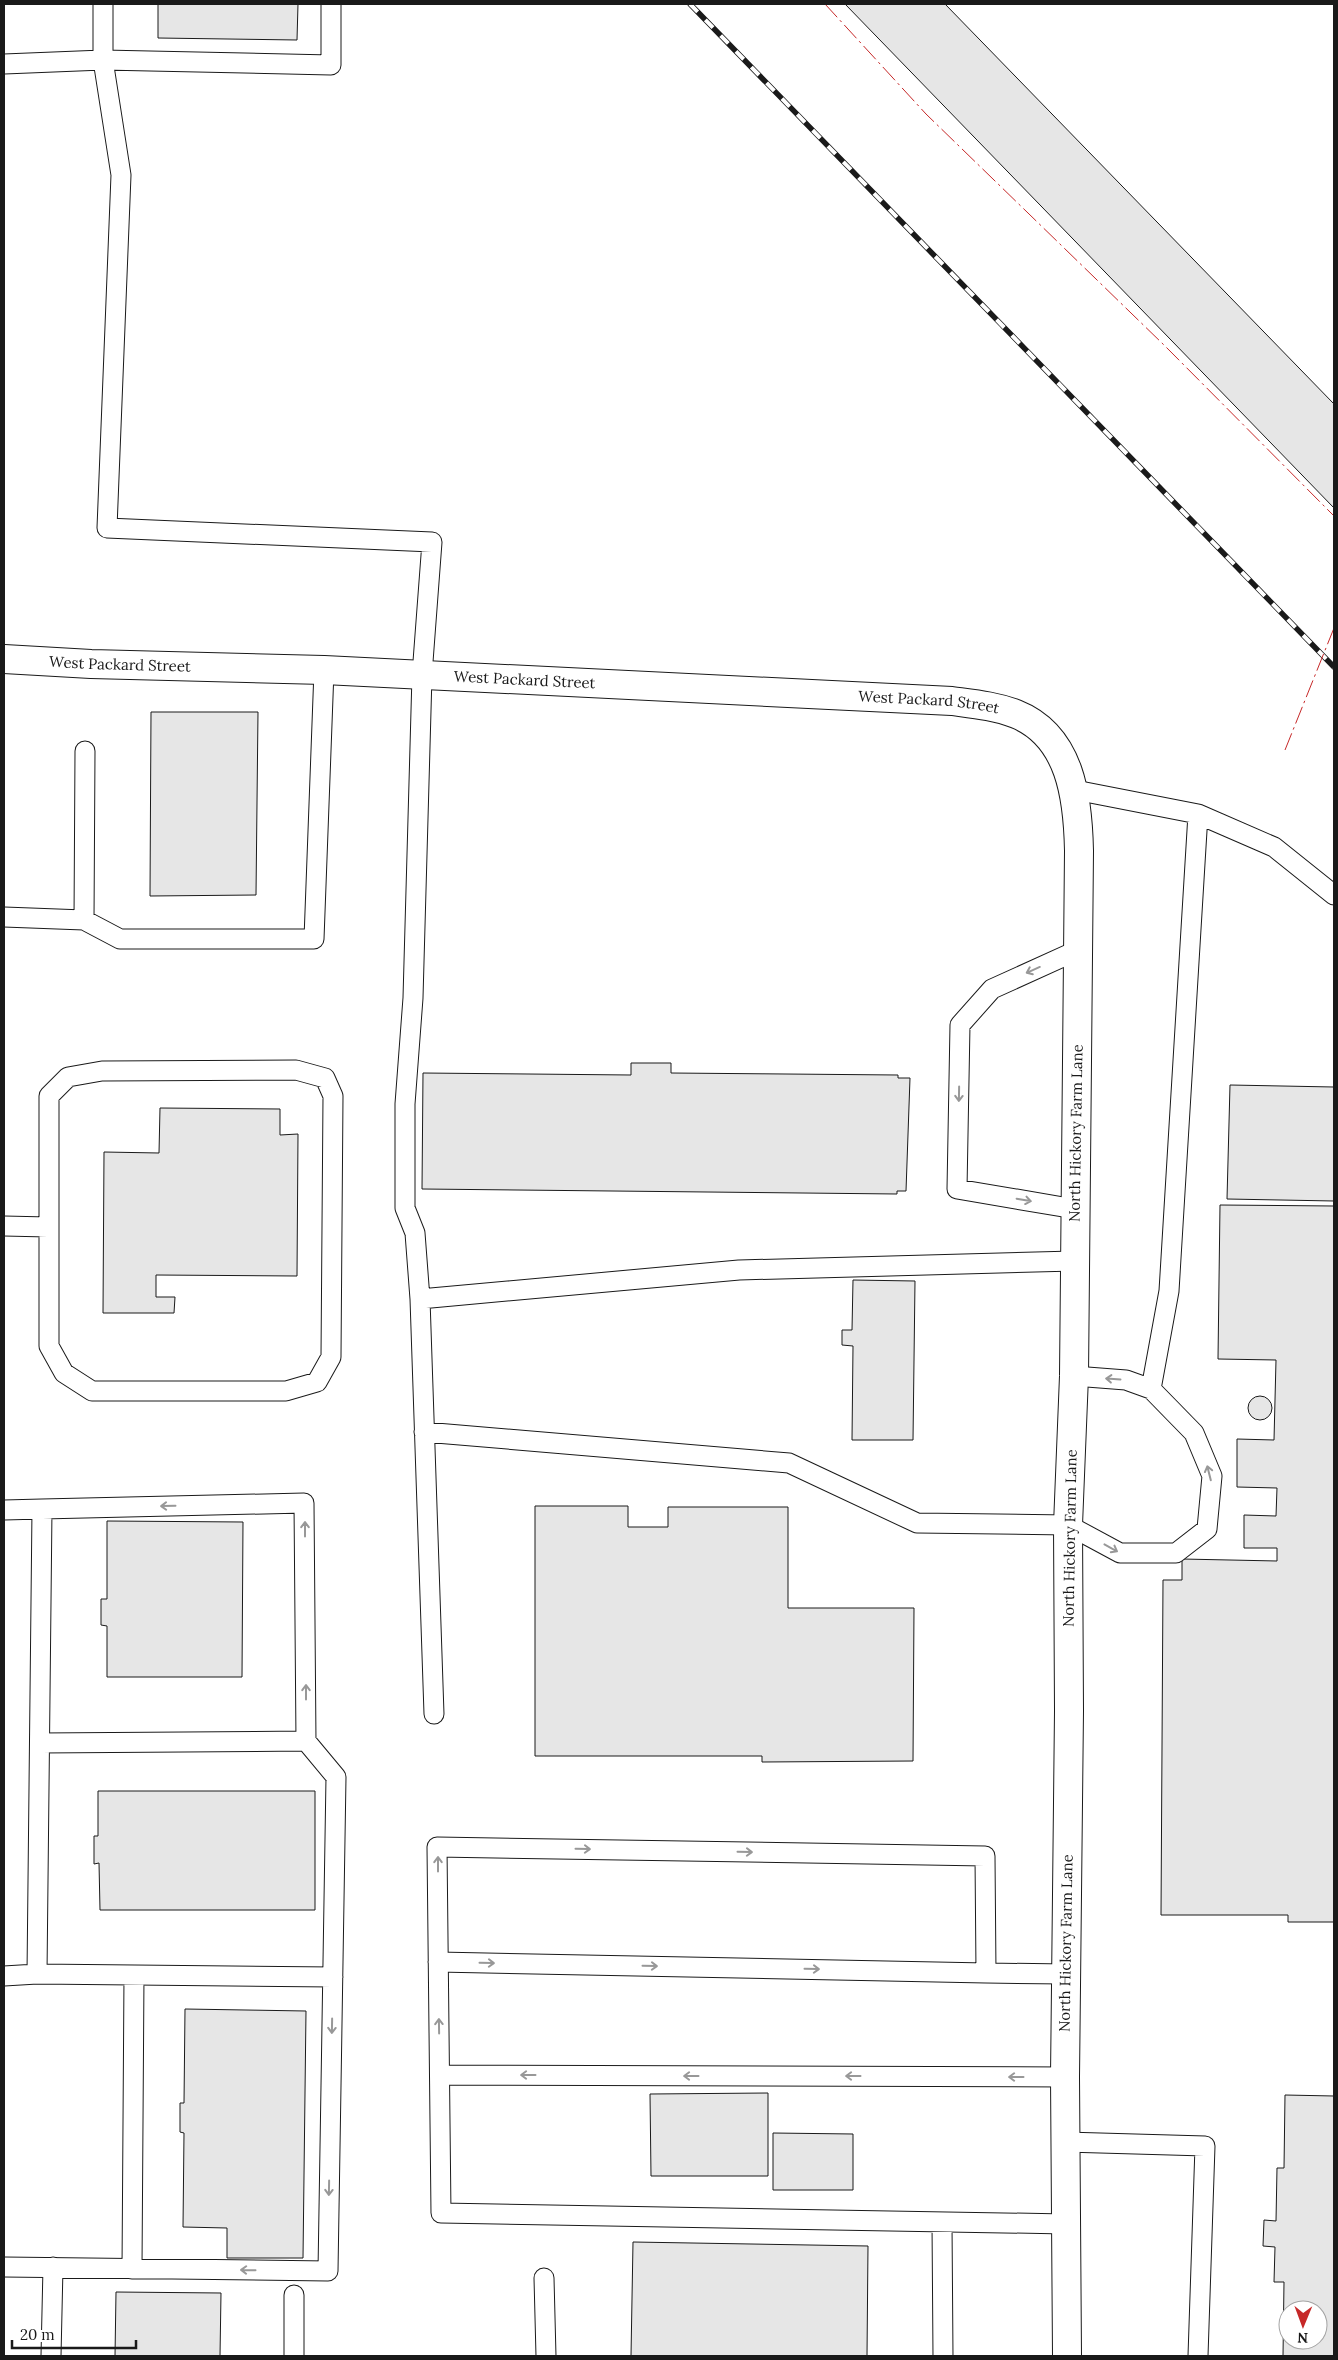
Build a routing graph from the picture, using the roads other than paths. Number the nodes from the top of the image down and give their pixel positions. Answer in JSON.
{"nodes":[{"id":1,"x":103,"y":4,"type":"edge"},
{"id":2,"x":331,"y":4,"type":"edge"},
{"id":3,"x":103,"y":60,"type":"junction"},
{"id":4,"x":4,"y":64,"type":"edge"},
{"id":5,"x":4,"y":659,"type":"edge"},
{"id":6,"x":324,"y":670,"type":"junction"},
{"id":7,"x":422,"y":675,"type":"junction"},
{"id":8,"x":1041,"y":730,"type":"joint"},
{"id":9,"x":85,"y":751,"type":"dead end"},
{"id":10,"x":1075,"y":790,"type":"junction"},
{"id":11,"x":1198,"y":814,"type":"junction"},
{"id":12,"x":1334,"y":895,"type":"edge"},
{"id":13,"x":4,"y":917,"type":"edge"},
{"id":14,"x":84,"y":920,"type":"junction"},
{"id":15,"x":1078,"y":950,"type":"junction"},
{"id":16,"x":1075,"y":1209,"type":"junction"},
{"id":17,"x":4,"y":1226,"type":"edge"},
{"id":18,"x":48,"y":1227,"type":"junction"},
{"id":19,"x":1074,"y":1261,"type":"junction"},
{"id":20,"x":420,"y":1300,"type":"junction"},
{"id":21,"x":1074,"y":1376,"type":"junction"},
{"id":22,"x":1151,"y":1389,"type":"junction"},
{"id":23,"x":424,"y":1432,"type":"junction"},
{"id":24,"x":42,"y":1509,"type":"junction"},
{"id":25,"x":4,"y":1510,"type":"edge"},
{"id":26,"x":1068,"y":1525,"type":"junction"},
{"id":27,"x":434,"y":1714,"type":"dead end"},
{"id":28,"x":306,"y":1740,"type":"junction"},
{"id":29,"x":40,"y":1743,"type":"junction"},
{"id":30,"x":438,"y":1962,"type":"junction"},
{"id":31,"x":986,"y":1972,"type":"junction"},
{"id":32,"x":37,"y":1974,"type":"junction"},
{"id":33,"x":1066,"y":1974,"type":"junction"},
{"id":34,"x":134,"y":1975,"type":"junction"},
{"id":35,"x":4,"y":1976,"type":"edge"},
{"id":36,"x":333,"y":1977,"type":"junction"},
{"id":37,"x":440,"y":2075,"type":"junction"},
{"id":38,"x":1065,"y":2077,"type":"junction"},
{"id":39,"x":1066,"y":2142,"type":"junction"},
{"id":40,"x":942,"y":2223,"type":"junction"},
{"id":41,"x":1066,"y":2224,"type":"junction"},
{"id":42,"x":4,"y":2267,"type":"edge"},
{"id":43,"x":53,"y":2267,"type":"junction"},
{"id":44,"x":132,"y":2268,"type":"junction"},
{"id":45,"x":544,"y":2278,"type":"dead end"},
{"id":46,"x":294,"y":2295,"type":"dead end"},
{"id":47,"x":51,"y":2356,"type":"edge"},
{"id":48,"x":294,"y":2356,"type":"edge"},
{"id":49,"x":546,"y":2356,"type":"edge"},
{"id":50,"x":943,"y":2356,"type":"edge"},
{"id":51,"x":1067,"y":2356,"type":"edge"},
{"id":52,"x":1198,"y":2356,"type":"edge"}],
"edges":[{"from":1,"to":3,"type":"lane"},
{"from":2,"to":3,"type":"lane"},
{"from":3,"to":4,"type":"lane"},
{"from":3,"to":7,"type":"lane"},
{"from":5,"to":6,"type":"street","name":"West Packard Street"},
{"from":6,"to":7,"type":"street","name":"West Packard Street"},
{"from":6,"to":14,"type":"lane"},
{"from":7,"to":8,"type":"street","name":"West Packard Street"},
{"from":7,"to":20,"type":"lane"},
{"from":8,"to":10,"type":"street","name":"North Hickory Farm Lane"},
{"from":9,"to":14,"type":"lane"},
{"from":10,"to":11,"type":"lane"},
{"from":10,"to":15,"type":"street","name":"North Hickory Farm Lane"},
{"from":11,"to":12,"type":"lane"},
{"from":11,"to":22,"type":"lane"},
{"from":13,"to":14,"type":"lane"},
{"from":15,"to":16,"type":"street","name":"North Hickory Farm Lane"},
{"from":15,"to":16,"type":"lane","one_way":true},
{"from":16,"to":19,"type":"street","name":"North Hickory Farm Lane"},
{"from":17,"to":18,"type":"lane"},
{"from":18,"to":18,"type":"lane"},
{"from":19,"to":20,"type":"lane"},
{"from":19,"to":21,"type":"street","name":"North Hickory Farm Lane"},
{"from":20,"to":23,"type":"lane"},
{"from":22,"to":21,"type":"lane","one_way":true},
{"from":21,"to":26,"type":"street","name":"North Hickory Farm Lane"},
{"from":26,"to":22,"type":"lane","one_way":true},
{"from":23,"to":26,"type":"lane"},
{"from":23,"to":27,"type":"lane"},
{"from":24,"to":25,"type":"lane"},
{"from":28,"to":24,"type":"lane","one_way":true},
{"from":24,"to":29,"type":"lane"},
{"from":26,"to":33,"type":"street","name":"North Hickory Farm Lane"},
{"from":28,"to":29,"type":"lane"},
{"from":28,"to":36,"type":"lane"},
{"from":29,"to":32,"type":"lane"},
{"from":30,"to":31,"type":"lane","one_way":true},
{"from":30,"to":31,"type":"lane","one_way":true},
{"from":37,"to":30,"type":"lane","one_way":true},
{"from":31,"to":33,"type":"lane"},
{"from":32,"to":34,"type":"lane"},
{"from":32,"to":35,"type":"lane"},
{"from":33,"to":38,"type":"street","name":"North Hickory Farm Lane"},
{"from":34,"to":36,"type":"lane"},
{"from":34,"to":44,"type":"lane"},
{"from":36,"to":44,"type":"lane","one_way":true},
{"from":38,"to":37,"type":"lane","one_way":true},
{"from":37,"to":40,"type":"lane"},
{"from":38,"to":39,"type":"street","name":"North Hickory Farm Lane"},
{"from":39,"to":41,"type":"street","name":"North Hickory Farm Lane"},
{"from":39,"to":52,"type":"lane"},
{"from":40,"to":41,"type":"lane"},
{"from":40,"to":50,"type":"lane"},
{"from":41,"to":51,"type":"street","name":"North Hickory Farm Lane"},
{"from":42,"to":43,"type":"lane"},
{"from":43,"to":44,"type":"lane"},
{"from":43,"to":47,"type":"lane"},
{"from":45,"to":49,"type":"lane"},
{"from":46,"to":48,"type":"lane"}]}
